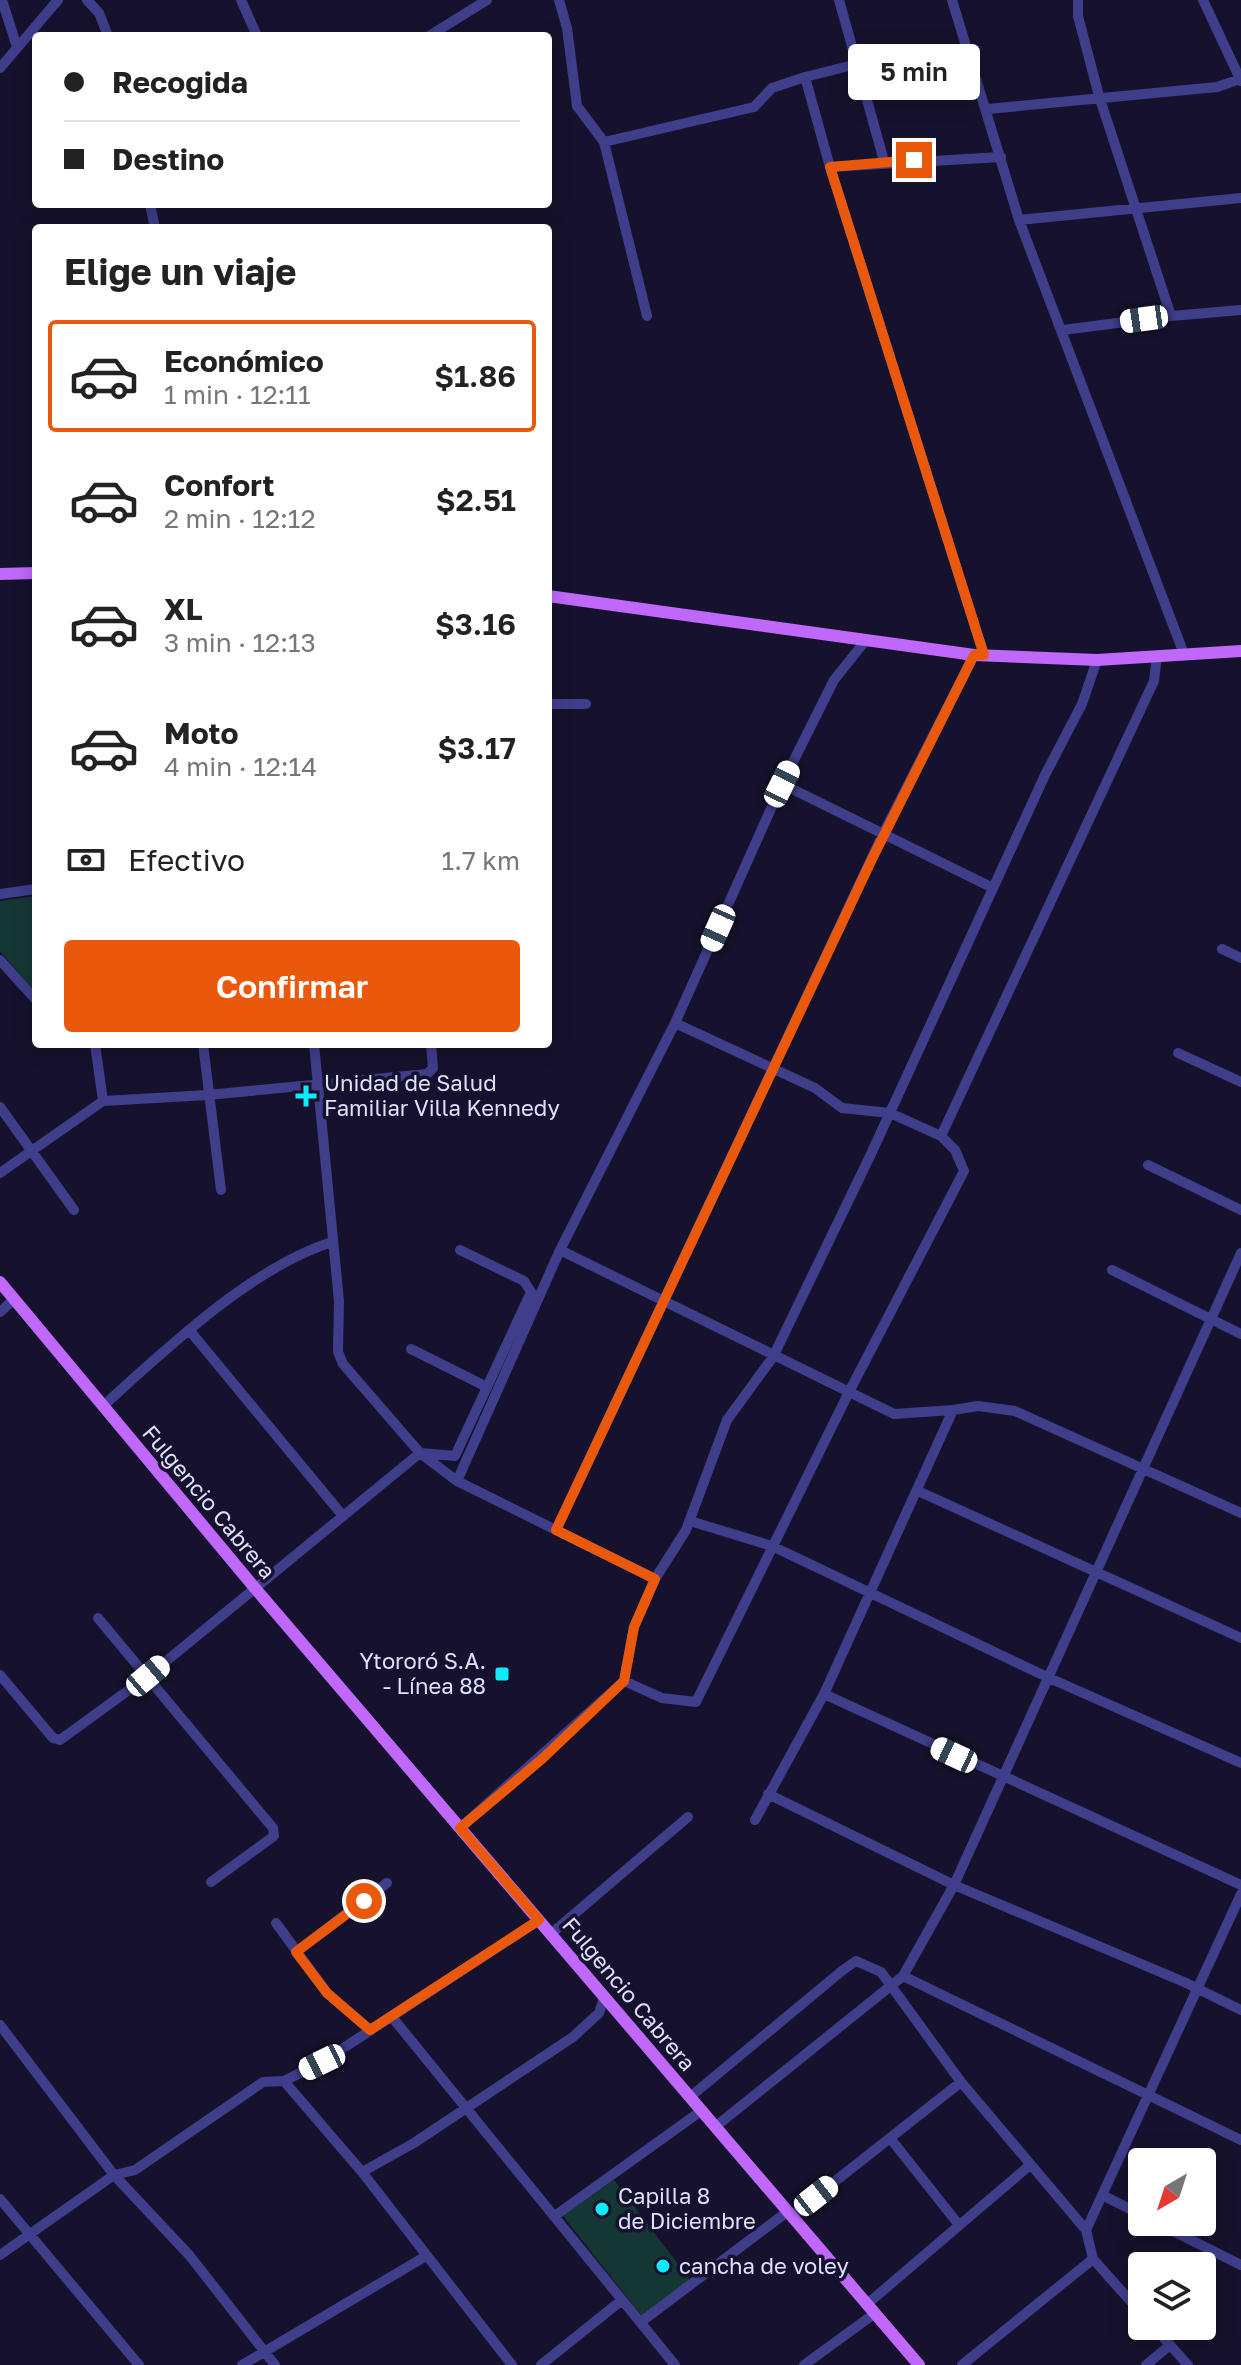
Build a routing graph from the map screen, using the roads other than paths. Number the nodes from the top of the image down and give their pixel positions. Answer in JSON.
{"nodes":[{"id":1,"x":2,"y":0,"type":"edge"},
{"id":2,"x":58,"y":0,"type":"edge"},
{"id":3,"x":87,"y":0,"type":"edge"},
{"id":4,"x":241,"y":0,"type":"edge"},
{"id":5,"x":487,"y":0,"type":"edge"},
{"id":6,"x":559,"y":0,"type":"edge"},
{"id":7,"x":839,"y":0,"type":"edge"},
{"id":8,"x":952,"y":0,"type":"edge"},
{"id":9,"x":1078,"y":0,"type":"edge"},
{"id":10,"x":1203,"y":0,"type":"edge"},
{"id":11,"x":106,"y":32,"type":"edge"},
{"id":12,"x":255,"y":32,"type":"edge"},
{"id":13,"x":435,"y":32,"type":"edge"},
{"id":14,"x":17,"y":47,"type":"junction"},
{"id":15,"x":857,"y":64,"type":"junction"},
{"id":16,"x":0,"y":68,"type":"edge"},
{"id":17,"x":805,"y":77,"type":"junction"},
{"id":18,"x":1240,"y":80,"type":"edge"},
{"id":19,"x":1099,"y":96,"type":"junction"},
{"id":20,"x":988,"y":109,"type":"junction"},
{"id":21,"x":604,"y":142,"type":"junction"},
{"id":22,"x":1001,"y":157,"type":"junction"},
{"id":23,"x":884,"y":161,"type":"junction"},
{"id":24,"x":830,"y":167,"type":"junction"},
{"id":25,"x":1241,"y":198,"type":"edge"},
{"id":26,"x":1137,"y":208,"type":"junction"},
{"id":27,"x":1019,"y":220,"type":"junction"},
{"id":28,"x":1241,"y":310,"type":"edge"},
{"id":29,"x":647,"y":316,"type":"dead end"},
{"id":30,"x":1171,"y":316,"type":"junction"},
{"id":31,"x":1063,"y":330,"type":"junction"},
{"id":32,"x":32,"y":573,"type":"edge"},
{"id":33,"x":0,"y":574,"type":"edge"},
{"id":34,"x":552,"y":597,"type":"edge"},
{"id":35,"x":866,"y":640,"type":"junction"},
{"id":36,"x":1241,"y":651,"type":"edge"},
{"id":37,"x":1184,"y":654,"type":"junction"},
{"id":38,"x":979,"y":655,"type":"junction"},
{"id":39,"x":1157,"y":656,"type":"junction"},
{"id":40,"x":1097,"y":660,"type":"junction"},
{"id":41,"x":552,"y":704,"type":"edge"},
{"id":42,"x":586,"y":704,"type":"dead end"},
{"id":43,"x":782,"y":784,"type":"junction"},
{"id":44,"x":884,"y":832,"type":"junction"},
{"id":45,"x":993,"y":888,"type":"junction"},
{"id":46,"x":32,"y":890,"type":"edge"},
{"id":47,"x":0,"y":894,"type":"edge"},
{"id":48,"x":1222,"y":949,"type":"dead end"},
{"id":49,"x":1241,"y":958,"type":"edge"},
{"id":50,"x":0,"y":960,"type":"edge"},
{"id":51,"x":32,"y":996,"type":"edge"},
{"id":52,"x":675,"y":1023,"type":"junction"},
{"id":53,"x":96,"y":1048,"type":"edge"},
{"id":54,"x":203,"y":1048,"type":"edge"},
{"id":55,"x":314,"y":1048,"type":"edge"},
{"id":56,"x":431,"y":1048,"type":"edge"},
{"id":57,"x":1178,"y":1053,"type":"dead end"},
{"id":58,"x":772,"y":1068,"type":"junction"},
{"id":59,"x":317,"y":1082,"type":"junction"},
{"id":60,"x":1241,"y":1082,"type":"edge"},
{"id":61,"x":208,"y":1095,"type":"junction"},
{"id":62,"x":103,"y":1101,"type":"junction"},
{"id":63,"x":0,"y":1107,"type":"edge"},
{"id":64,"x":890,"y":1113,"type":"junction"},
{"id":65,"x":941,"y":1136,"type":"junction"},
{"id":66,"x":31,"y":1150,"type":"junction"},
{"id":67,"x":1148,"y":1165,"type":"dead end"},
{"id":68,"x":0,"y":1173,"type":"edge"},
{"id":69,"x":221,"y":1190,"type":"dead end"},
{"id":70,"x":74,"y":1210,"type":"dead end"},
{"id":71,"x":1241,"y":1210,"type":"edge"},
{"id":72,"x":332,"y":1242,"type":"junction"},
{"id":73,"x":460,"y":1250,"type":"dead end"},
{"id":74,"x":560,"y":1250,"type":"junction"},
{"id":75,"x":1241,"y":1253,"type":"edge"},
{"id":76,"x":1112,"y":1270,"type":"dead end"},
{"id":77,"x":0,"y":1282,"type":"edge"},
{"id":78,"x":14,"y":1299,"type":"junction"},
{"id":79,"x":663,"y":1303,"type":"junction"},
{"id":80,"x":0,"y":1312,"type":"edge"},
{"id":81,"x":1211,"y":1321,"type":"junction"},
{"id":82,"x":190,"y":1331,"type":"junction"},
{"id":83,"x":1241,"y":1334,"type":"edge"},
{"id":84,"x":411,"y":1349,"type":"dead end"},
{"id":85,"x":773,"y":1357,"type":"junction"},
{"id":86,"x":487,"y":1387,"type":"junction"},
{"id":87,"x":849,"y":1392,"type":"junction"},
{"id":88,"x":103,"y":1406,"type":"junction"},
{"id":89,"x":953,"y":1410,"type":"junction"},
{"id":90,"x":420,"y":1453,"type":"junction"},
{"id":91,"x":1143,"y":1468,"type":"junction"},
{"id":92,"x":457,"y":1481,"type":"junction"},
{"id":93,"x":918,"y":1491,"type":"junction"},
{"id":94,"x":1241,"y":1513,"type":"edge"},
{"id":95,"x":343,"y":1516,"type":"junction"},
{"id":96,"x":690,"y":1521,"type":"junction"},
{"id":97,"x":556,"y":1530,"type":"junction"},
{"id":98,"x":772,"y":1546,"type":"junction"},
{"id":99,"x":1096,"y":1572,"type":"junction"},
{"id":100,"x":655,"y":1579,"type":"junction"},
{"id":101,"x":254,"y":1587,"type":"junction"},
{"id":102,"x":870,"y":1594,"type":"junction"},
{"id":103,"x":98,"y":1618,"type":"dead end"},
{"id":104,"x":1241,"y":1638,"type":"edge"},
{"id":105,"x":148,"y":1676,"type":"junction"},
{"id":106,"x":1047,"y":1677,"type":"junction"},
{"id":107,"x":624,"y":1681,"type":"junction"},
{"id":108,"x":2,"y":1683,"type":"edge"},
{"id":109,"x":824,"y":1694,"type":"junction"},
{"id":110,"x":1241,"y":1763,"type":"edge"},
{"id":111,"x":1002,"y":1777,"type":"junction"},
{"id":112,"x":768,"y":1794,"type":"junction"},
{"id":113,"x":688,"y":1817,"type":"dead end"},
{"id":114,"x":755,"y":1820,"type":"dead end"},
{"id":115,"x":460,"y":1828,"type":"junction"},
{"id":116,"x":211,"y":1882,"type":"dead end"},
{"id":117,"x":387,"y":1883,"type":"dead end"},
{"id":118,"x":954,"y":1885,"type":"junction"},
{"id":119,"x":1241,"y":1885,"type":"edge"},
{"id":120,"x":1241,"y":1894,"type":"edge"},
{"id":121,"x":539,"y":1920,"type":"junction"},
{"id":122,"x":276,"y":1923,"type":"dead end"},
{"id":123,"x":552,"y":1933,"type":"junction"},
{"id":124,"x":296,"y":1952,"type":"junction"},
{"id":125,"x":903,"y":1976,"type":"junction"},
{"id":126,"x":892,"y":1986,"type":"junction"},
{"id":127,"x":1197,"y":1988,"type":"junction"},
{"id":128,"x":604,"y":1998,"type":"junction"},
{"id":129,"x":1241,"y":2010,"type":"edge"},
{"id":130,"x":392,"y":2017,"type":"junction"},
{"id":131,"x":0,"y":2025,"type":"edge"},
{"id":132,"x":370,"y":2030,"type":"junction"},
{"id":133,"x":284,"y":2081,"type":"junction"},
{"id":134,"x":961,"y":2082,"type":"junction"},
{"id":135,"x":1146,"y":2095,"type":"junction"},
{"id":136,"x":690,"y":2097,"type":"junction"},
{"id":137,"x":467,"y":2108,"type":"junction"},
{"id":138,"x":701,"y":2111,"type":"junction"},
{"id":139,"x":715,"y":2127,"type":"junction"},
{"id":140,"x":890,"y":2138,"type":"junction"},
{"id":141,"x":1241,"y":2140,"type":"edge"},
{"id":142,"x":1030,"y":2165,"type":"junction"},
{"id":143,"x":362,"y":2172,"type":"junction"},
{"id":144,"x":114,"y":2175,"type":"junction"},
{"id":145,"x":1102,"y":2195,"type":"junction"},
{"id":146,"x":0,"y":2199,"type":"edge"},
{"id":147,"x":1128,"y":2208,"type":"edge"},
{"id":148,"x":789,"y":2214,"type":"junction"},
{"id":149,"x":556,"y":2215,"type":"junction"},
{"id":150,"x":959,"y":2225,"type":"junction"},
{"id":151,"x":1086,"y":2230,"type":"junction"},
{"id":152,"x":27,"y":2235,"type":"junction"},
{"id":153,"x":1183,"y":2236,"type":"edge"},
{"id":154,"x":0,"y":2255,"type":"edge"},
{"id":155,"x":426,"y":2256,"type":"junction"},
{"id":156,"x":1093,"y":2259,"type":"junction"},
{"id":157,"x":1241,"y":2265,"type":"edge"},
{"id":158,"x":1128,"y":2298,"type":"edge"},
{"id":159,"x":622,"y":2300,"type":"junction"},
{"id":160,"x":870,"y":2309,"type":"junction"},
{"id":161,"x":641,"y":2322,"type":"junction"},
{"id":162,"x":1166,"y":2340,"type":"edge"},
{"id":163,"x":1170,"y":2345,"type":"junction"},
{"id":164,"x":264,"y":2351,"type":"junction"},
{"id":165,"x":139,"y":2365,"type":"edge"},
{"id":166,"x":242,"y":2365,"type":"edge"},
{"id":167,"x":275,"y":2365,"type":"edge"},
{"id":168,"x":512,"y":2365,"type":"edge"},
{"id":169,"x":541,"y":2365,"type":"edge"},
{"id":170,"x":675,"y":2365,"type":"edge"},
{"id":171,"x":804,"y":2365,"type":"edge"},
{"id":172,"x":919,"y":2365,"type":"edge"},
{"id":173,"x":962,"y":2365,"type":"edge"},
{"id":174,"x":1146,"y":2365,"type":"edge"},
{"id":175,"x":1188,"y":2365,"type":"edge"}],
"edges":[{"from":1,"to":14,"type":"street"},
{"from":2,"to":14,"type":"street"},
{"from":3,"to":11,"type":"street"},
{"from":4,"to":12,"type":"street"},
{"from":5,"to":13,"type":"street"},
{"from":6,"to":21,"type":"street"},
{"from":7,"to":15,"type":"street"},
{"from":8,"to":20,"type":"street"},
{"from":9,"to":19,"type":"street"},
{"from":10,"to":18,"type":"street"},
{"from":14,"to":16,"type":"street"},
{"from":15,"to":17,"type":"street"},
{"from":15,"to":23,"type":"street"},
{"from":17,"to":21,"type":"street"},
{"from":17,"to":24,"type":"street"},
{"from":18,"to":19,"type":"street"},
{"from":19,"to":20,"type":"street"},
{"from":19,"to":26,"type":"street"},
{"from":20,"to":22,"type":"street"},
{"from":21,"to":29,"type":"street"},
{"from":22,"to":23,"type":"street"},
{"from":22,"to":27,"type":"street"},
{"from":23,"to":24,"type":"street"},
{"from":24,"to":38,"type":"street"},
{"from":25,"to":26,"type":"street"},
{"from":26,"to":27,"type":"street"},
{"from":26,"to":30,"type":"street"},
{"from":27,"to":31,"type":"street"},
{"from":28,"to":30,"type":"street"},
{"from":30,"to":31,"type":"street"},
{"from":31,"to":37,"type":"street"},
{"from":32,"to":33,"type":"main road"},
{"from":34,"to":35,"type":"main road"},
{"from":35,"to":38,"type":"main road"},
{"from":35,"to":43,"type":"street"},
{"from":36,"to":37,"type":"main road"},
{"from":37,"to":39,"type":"main road"},
{"from":38,"to":40,"type":"main road"},
{"from":38,"to":44,"type":"street"},
{"from":39,"to":40,"type":"main road"},
{"from":39,"to":65,"type":"street"},
{"from":40,"to":45,"type":"street"},
{"from":41,"to":42,"type":"street"},
{"from":43,"to":44,"type":"street"},
{"from":43,"to":52,"type":"street"},
{"from":44,"to":45,"type":"street"},
{"from":44,"to":58,"type":"street"},
{"from":45,"to":64,"type":"street"},
{"from":46,"to":47,"type":"street"},
{"from":48,"to":49,"type":"street"},
{"from":50,"to":51,"type":"street"},
{"from":52,"to":58,"type":"street"},
{"from":52,"to":74,"type":"street"},
{"from":53,"to":62,"type":"street"},
{"from":54,"to":61,"type":"street"},
{"from":55,"to":59,"type":"street"},
{"from":56,"to":59,"type":"street"},
{"from":57,"to":60,"type":"street"},
{"from":58,"to":64,"type":"street"},
{"from":58,"to":79,"type":"street"},
{"from":59,"to":61,"type":"street"},
{"from":59,"to":72,"type":"street"},
{"from":61,"to":62,"type":"street"},
{"from":61,"to":69,"type":"street"},
{"from":62,"to":66,"type":"street"},
{"from":63,"to":66,"type":"street"},
{"from":64,"to":65,"type":"street"},
{"from":64,"to":85,"type":"street"},
{"from":65,"to":87,"type":"street"},
{"from":66,"to":68,"type":"street"},
{"from":66,"to":70,"type":"street"},
{"from":67,"to":71,"type":"street"},
{"from":72,"to":82,"type":"street"},
{"from":72,"to":90,"type":"street"},
{"from":73,"to":86,"type":"street"},
{"from":74,"to":79,"type":"street"},
{"from":74,"to":92,"type":"street"},
{"from":75,"to":81,"type":"street"},
{"from":76,"to":81,"type":"street"},
{"from":77,"to":78,"type":"main road","name":"Fulgencio Cabrera"},
{"from":78,"to":80,"type":"street"},
{"from":78,"to":88,"type":"main road","name":"Fulgencio Cabrera"},
{"from":79,"to":85,"type":"street"},
{"from":79,"to":97,"type":"street"},
{"from":81,"to":83,"type":"street"},
{"from":81,"to":91,"type":"street"},
{"from":82,"to":88,"type":"street"},
{"from":82,"to":95,"type":"street"},
{"from":84,"to":86,"type":"street"},
{"from":85,"to":87,"type":"street"},
{"from":85,"to":96,"type":"street"},
{"from":86,"to":90,"type":"street"},
{"from":87,"to":89,"type":"street"},
{"from":87,"to":98,"type":"street"},
{"from":88,"to":101,"type":"main road","name":"Fulgencio Cabrera"},
{"from":89,"to":91,"type":"street"},
{"from":89,"to":93,"type":"street"},
{"from":90,"to":92,"type":"street"},
{"from":90,"to":95,"type":"street"},
{"from":91,"to":94,"type":"street"},
{"from":91,"to":99,"type":"street"},
{"from":92,"to":97,"type":"street"},
{"from":93,"to":99,"type":"street"},
{"from":93,"to":102,"type":"street"},
{"from":95,"to":101,"type":"street"},
{"from":96,"to":98,"type":"street"},
{"from":96,"to":100,"type":"street"},
{"from":97,"to":100,"type":"street"},
{"from":98,"to":102,"type":"street"},
{"from":98,"to":107,"type":"street"},
{"from":99,"to":104,"type":"street"},
{"from":99,"to":106,"type":"street"},
{"from":100,"to":107,"type":"street"},
{"from":101,"to":105,"type":"street"},
{"from":101,"to":115,"type":"main road","name":"Fulgencio Cabrera"},
{"from":102,"to":106,"type":"street"},
{"from":102,"to":109,"type":"street"},
{"from":103,"to":105,"type":"street"},
{"from":105,"to":108,"type":"street"},
{"from":105,"to":116,"type":"street"},
{"from":106,"to":110,"type":"street"},
{"from":106,"to":111,"type":"street"},
{"from":107,"to":115,"type":"street"},
{"from":109,"to":111,"type":"street"},
{"from":109,"to":112,"type":"street"},
{"from":111,"to":118,"type":"street"},
{"from":111,"to":119,"type":"street"},
{"from":112,"to":114,"type":"street"},
{"from":112,"to":118,"type":"street"},
{"from":113,"to":123,"type":"street"},
{"from":115,"to":121,"type":"main road","name":"Fulgencio Cabrera"},
{"from":117,"to":124,"type":"street"},
{"from":118,"to":125,"type":"street"},
{"from":118,"to":127,"type":"street"},
{"from":120,"to":127,"type":"street"},
{"from":121,"to":123,"type":"main road","name":"Fulgencio Cabrera"},
{"from":121,"to":130,"type":"street"},
{"from":122,"to":124,"type":"street"},
{"from":123,"to":128,"type":"main road","name":"Fulgencio Cabrera"},
{"from":124,"to":132,"type":"street"},
{"from":125,"to":126,"type":"street"},
{"from":125,"to":135,"type":"street"},
{"from":126,"to":134,"type":"street"},
{"from":126,"to":136,"type":"street"},
{"from":126,"to":139,"type":"street"},
{"from":127,"to":129,"type":"street"},
{"from":127,"to":135,"type":"street"},
{"from":128,"to":136,"type":"main road","name":"Fulgencio Cabrera"},
{"from":128,"to":137,"type":"street"},
{"from":130,"to":132,"type":"street"},
{"from":130,"to":137,"type":"street"},
{"from":131,"to":144,"type":"street"},
{"from":132,"to":133,"type":"street"},
{"from":133,"to":143,"type":"street"},
{"from":133,"to":144,"type":"street"},
{"from":134,"to":140,"type":"street"},
{"from":134,"to":142,"type":"street"},
{"from":135,"to":141,"type":"street"},
{"from":135,"to":145,"type":"street"},
{"from":136,"to":138,"type":"main road","name":"Fulgencio Cabrera"},
{"from":137,"to":143,"type":"street"},
{"from":137,"to":149,"type":"street"},
{"from":138,"to":139,"type":"main road","name":"Fulgencio Cabrera"},
{"from":138,"to":149,"type":"street"},
{"from":139,"to":148,"type":"main road","name":"Fulgencio Cabrera"},
{"from":140,"to":148,"type":"street"},
{"from":140,"to":150,"type":"street"},
{"from":142,"to":150,"type":"street"},
{"from":142,"to":151,"type":"street"},
{"from":143,"to":155,"type":"street"},
{"from":144,"to":152,"type":"street"},
{"from":144,"to":164,"type":"street"},
{"from":145,"to":147,"type":"street"},
{"from":145,"to":151,"type":"street"},
{"from":146,"to":152,"type":"street"},
{"from":148,"to":160,"type":"main road","name":"Fulgencio Cabrera"},
{"from":148,"to":161,"type":"street"},
{"from":149,"to":159,"type":"street"},
{"from":150,"to":160,"type":"street"},
{"from":151,"to":156,"type":"street"},
{"from":152,"to":154,"type":"street"},
{"from":152,"to":165,"type":"street"},
{"from":153,"to":157,"type":"street"},
{"from":155,"to":164,"type":"street"},
{"from":155,"to":168,"type":"street"},
{"from":156,"to":158,"type":"street"},
{"from":156,"to":173,"type":"street"},
{"from":159,"to":161,"type":"street"},
{"from":159,"to":169,"type":"street"},
{"from":160,"to":171,"type":"street"},
{"from":160,"to":172,"type":"main road","name":"Fulgencio Cabrera"},
{"from":161,"to":170,"type":"street"},
{"from":162,"to":163,"type":"street"},
{"from":163,"to":174,"type":"street"},
{"from":163,"to":175,"type":"street"},
{"from":164,"to":166,"type":"street"},
{"from":164,"to":167,"type":"street"}]}
